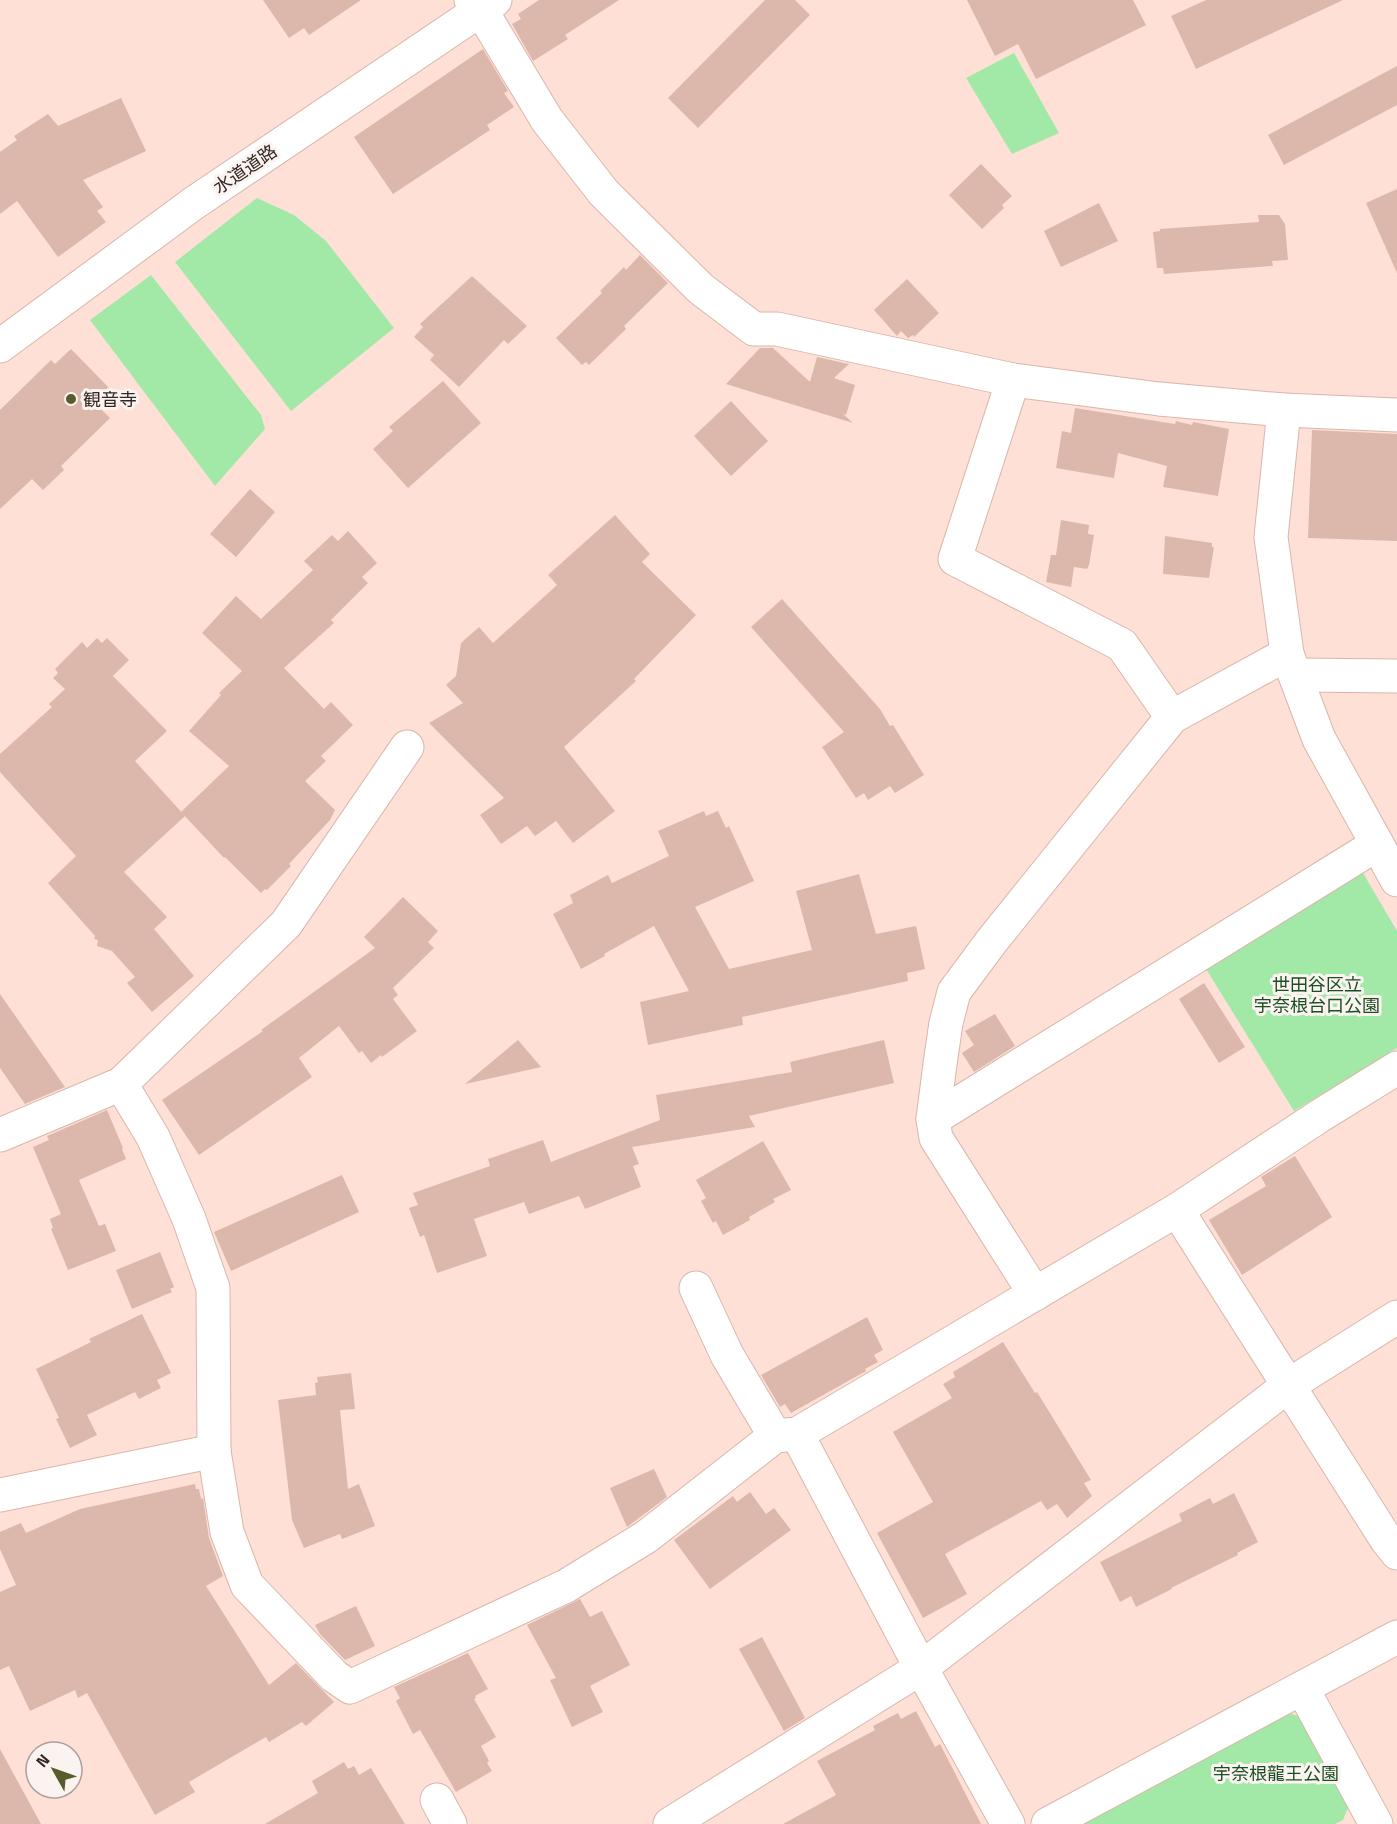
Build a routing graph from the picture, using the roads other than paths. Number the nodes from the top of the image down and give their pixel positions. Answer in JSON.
{"nodes":[{"id":1,"x":482,"y":3,"type":"edge"},
{"id":2,"x":0,"y":346,"type":"edge"},
{"id":3,"x":1013,"y":381,"type":"junction"},
{"id":4,"x":1284,"y":410,"type":"junction"},
{"id":5,"x":1397,"y":415,"type":"edge"},
{"id":6,"x":1291,"y":665,"type":"junction"},
{"id":7,"x":1397,"y":676,"type":"edge"},
{"id":8,"x":1172,"y":717,"type":"junction"},
{"id":9,"x":407,"y":747,"type":"dead end"},
{"id":10,"x":1376,"y":844,"type":"junction"},
{"id":11,"x":1397,"y":880,"type":"edge"},
{"id":12,"x":1397,"y":1068,"type":"edge"},
{"id":13,"x":121,"y":1084,"type":"junction"},
{"id":14,"x":933,"y":1119,"type":"junction"},
{"id":15,"x":0,"y":1135,"type":"edge"},
{"id":16,"x":1177,"y":1210,"type":"junction"},
{"id":17,"x":696,"y":1288,"type":"dead end"},
{"id":18,"x":1035,"y":1294,"type":"junction"},
{"id":19,"x":1397,"y":1317,"type":"edge"},
{"id":20,"x":1289,"y":1385,"type":"junction"},
{"id":21,"x":786,"y":1435,"type":"junction"},
{"id":22,"x":214,"y":1451,"type":"junction"},
{"id":23,"x":0,"y":1495,"type":"edge"},
{"id":24,"x":1397,"y":1553,"type":"edge"},
{"id":25,"x":1397,"y":1637,"type":"edge"},
{"id":26,"x":921,"y":1668,"type":"junction"},
{"id":27,"x":1302,"y":1688,"type":"junction"},
{"id":28,"x":1370,"y":1822,"type":"edge"},
{"id":29,"x":670,"y":1824,"type":"edge"},
{"id":30,"x":1008,"y":1824,"type":"edge"},
{"id":31,"x":1048,"y":1824,"type":"edge"}],
"edges":[{"from":1,"to":2,"type":"street","name":"水道道路"},
{"from":1,"to":3,"type":"street"},
{"from":3,"to":4,"type":"street"},
{"from":3,"to":8,"type":"street"},
{"from":4,"to":5,"type":"street"},
{"from":4,"to":6,"type":"street"},
{"from":6,"to":7,"type":"street"},
{"from":6,"to":8,"type":"street"},
{"from":6,"to":10,"type":"street"},
{"from":8,"to":14,"type":"street"},
{"from":9,"to":13,"type":"street"},
{"from":10,"to":11,"type":"street"},
{"from":10,"to":14,"type":"street"},
{"from":12,"to":16,"type":"street"},
{"from":13,"to":15,"type":"street"},
{"from":13,"to":22,"type":"street"},
{"from":14,"to":18,"type":"street"},
{"from":16,"to":18,"type":"street"},
{"from":16,"to":20,"type":"street"},
{"from":17,"to":21,"type":"street"},
{"from":18,"to":21,"type":"street"},
{"from":19,"to":20,"type":"street"},
{"from":20,"to":24,"type":"street"},
{"from":20,"to":26,"type":"street"},
{"from":21,"to":22,"type":"street"},
{"from":21,"to":26,"type":"street"},
{"from":22,"to":23,"type":"street"},
{"from":25,"to":27,"type":"street"},
{"from":26,"to":29,"type":"street"},
{"from":26,"to":30,"type":"street"},
{"from":27,"to":28,"type":"street"},
{"from":27,"to":31,"type":"street"}]}
